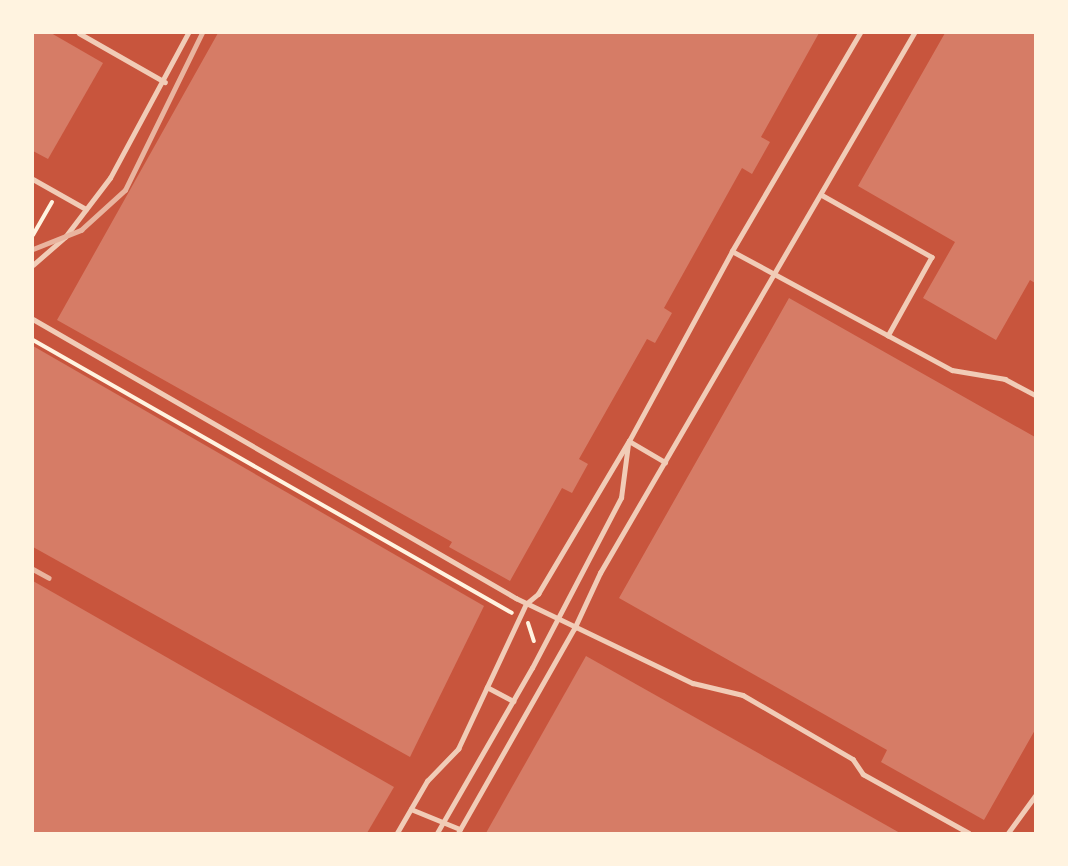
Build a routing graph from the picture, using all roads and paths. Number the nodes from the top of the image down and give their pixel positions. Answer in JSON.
{"nodes":[{"id":1,"x":79,"y":33,"type":"edge"},
{"id":2,"x":188,"y":33,"type":"edge"},
{"id":3,"x":860,"y":33,"type":"edge"},
{"id":4,"x":914,"y":33,"type":"edge"},
{"id":5,"x":165,"y":82,"type":"junction"},
{"id":6,"x":33,"y":179,"type":"edge"},
{"id":7,"x":57,"y":193,"type":"junction"},
{"id":8,"x":822,"y":195,"type":"junction"},
{"id":9,"x":86,"y":209,"type":"junction"},
{"id":10,"x":33,"y":235,"type":"edge"},
{"id":11,"x":732,"y":251,"type":"junction"},
{"id":12,"x":33,"y":265,"type":"edge"},
{"id":13,"x":776,"y":275,"type":"junction"},
{"id":14,"x":33,"y":319,"type":"edge"},
{"id":15,"x":888,"y":336,"type":"junction"},
{"id":16,"x":33,"y":340,"type":"edge"},
{"id":17,"x":1035,"y":395,"type":"edge"},
{"id":18,"x":629,"y":441,"type":"junction"},
{"id":19,"x":665,"y":462,"type":"junction"},
{"id":20,"x":526,"y":604,"type":"junction"},
{"id":21,"x":519,"y":617,"type":"junction"},
{"id":22,"x":555,"y":619,"type":"junction"},
{"id":23,"x":574,"y":629,"type":"junction"},
{"id":24,"x":530,"y":651,"type":"dead end"},
{"id":25,"x":487,"y":687,"type":"junction"},
{"id":26,"x":513,"y":701,"type":"junction"},
{"id":27,"x":1035,"y":796,"type":"edge"},
{"id":28,"x":411,"y":809,"type":"junction"},
{"id":29,"x":443,"y":824,"type":"junction"},
{"id":30,"x":459,"y":831,"type":"edge"},
{"id":31,"x":397,"y":833,"type":"edge"},
{"id":32,"x":437,"y":833,"type":"edge"},
{"id":33,"x":969,"y":833,"type":"edge"},
{"id":34,"x":1008,"y":833,"type":"edge"}],
"edges":[{"from":1,"to":5,"type":"lane"},
{"from":2,"to":5,"type":"lane"},
{"from":3,"to":11,"type":"lane"},
{"from":4,"to":8,"type":"lane"},
{"from":5,"to":9,"type":"lane"},
{"from":6,"to":7,"type":"lane"},
{"from":7,"to":9,"type":"lane"},
{"from":7,"to":10,"type":"path"},
{"from":8,"to":13,"type":"lane"},
{"from":8,"to":15,"type":"lane"},
{"from":9,"to":12,"type":"lane"},
{"from":11,"to":13,"type":"lane"},
{"from":11,"to":18,"type":"lane"},
{"from":13,"to":15,"type":"lane"},
{"from":13,"to":19,"type":"lane"},
{"from":14,"to":20,"type":"lane"},
{"from":15,"to":17,"type":"lane"},
{"from":16,"to":21,"type":"path"},
{"from":18,"to":19,"type":"lane"},
{"from":18,"to":20,"type":"lane"},
{"from":18,"to":22,"type":"lane"},
{"from":19,"to":23,"type":"lane"},
{"from":20,"to":21,"type":"lane"},
{"from":20,"to":22,"type":"lane"},
{"from":21,"to":24,"type":"path"},
{"from":21,"to":25,"type":"lane"},
{"from":22,"to":23,"type":"lane"},
{"from":22,"to":26,"type":"lane"},
{"from":23,"to":30,"type":"lane"},
{"from":23,"to":33,"type":"lane"},
{"from":25,"to":26,"type":"lane"},
{"from":25,"to":28,"type":"lane"},
{"from":26,"to":29,"type":"lane"},
{"from":27,"to":34,"type":"lane"},
{"from":28,"to":29,"type":"lane"},
{"from":28,"to":31,"type":"lane"},
{"from":29,"to":30,"type":"lane"},
{"from":29,"to":32,"type":"lane"}]}
